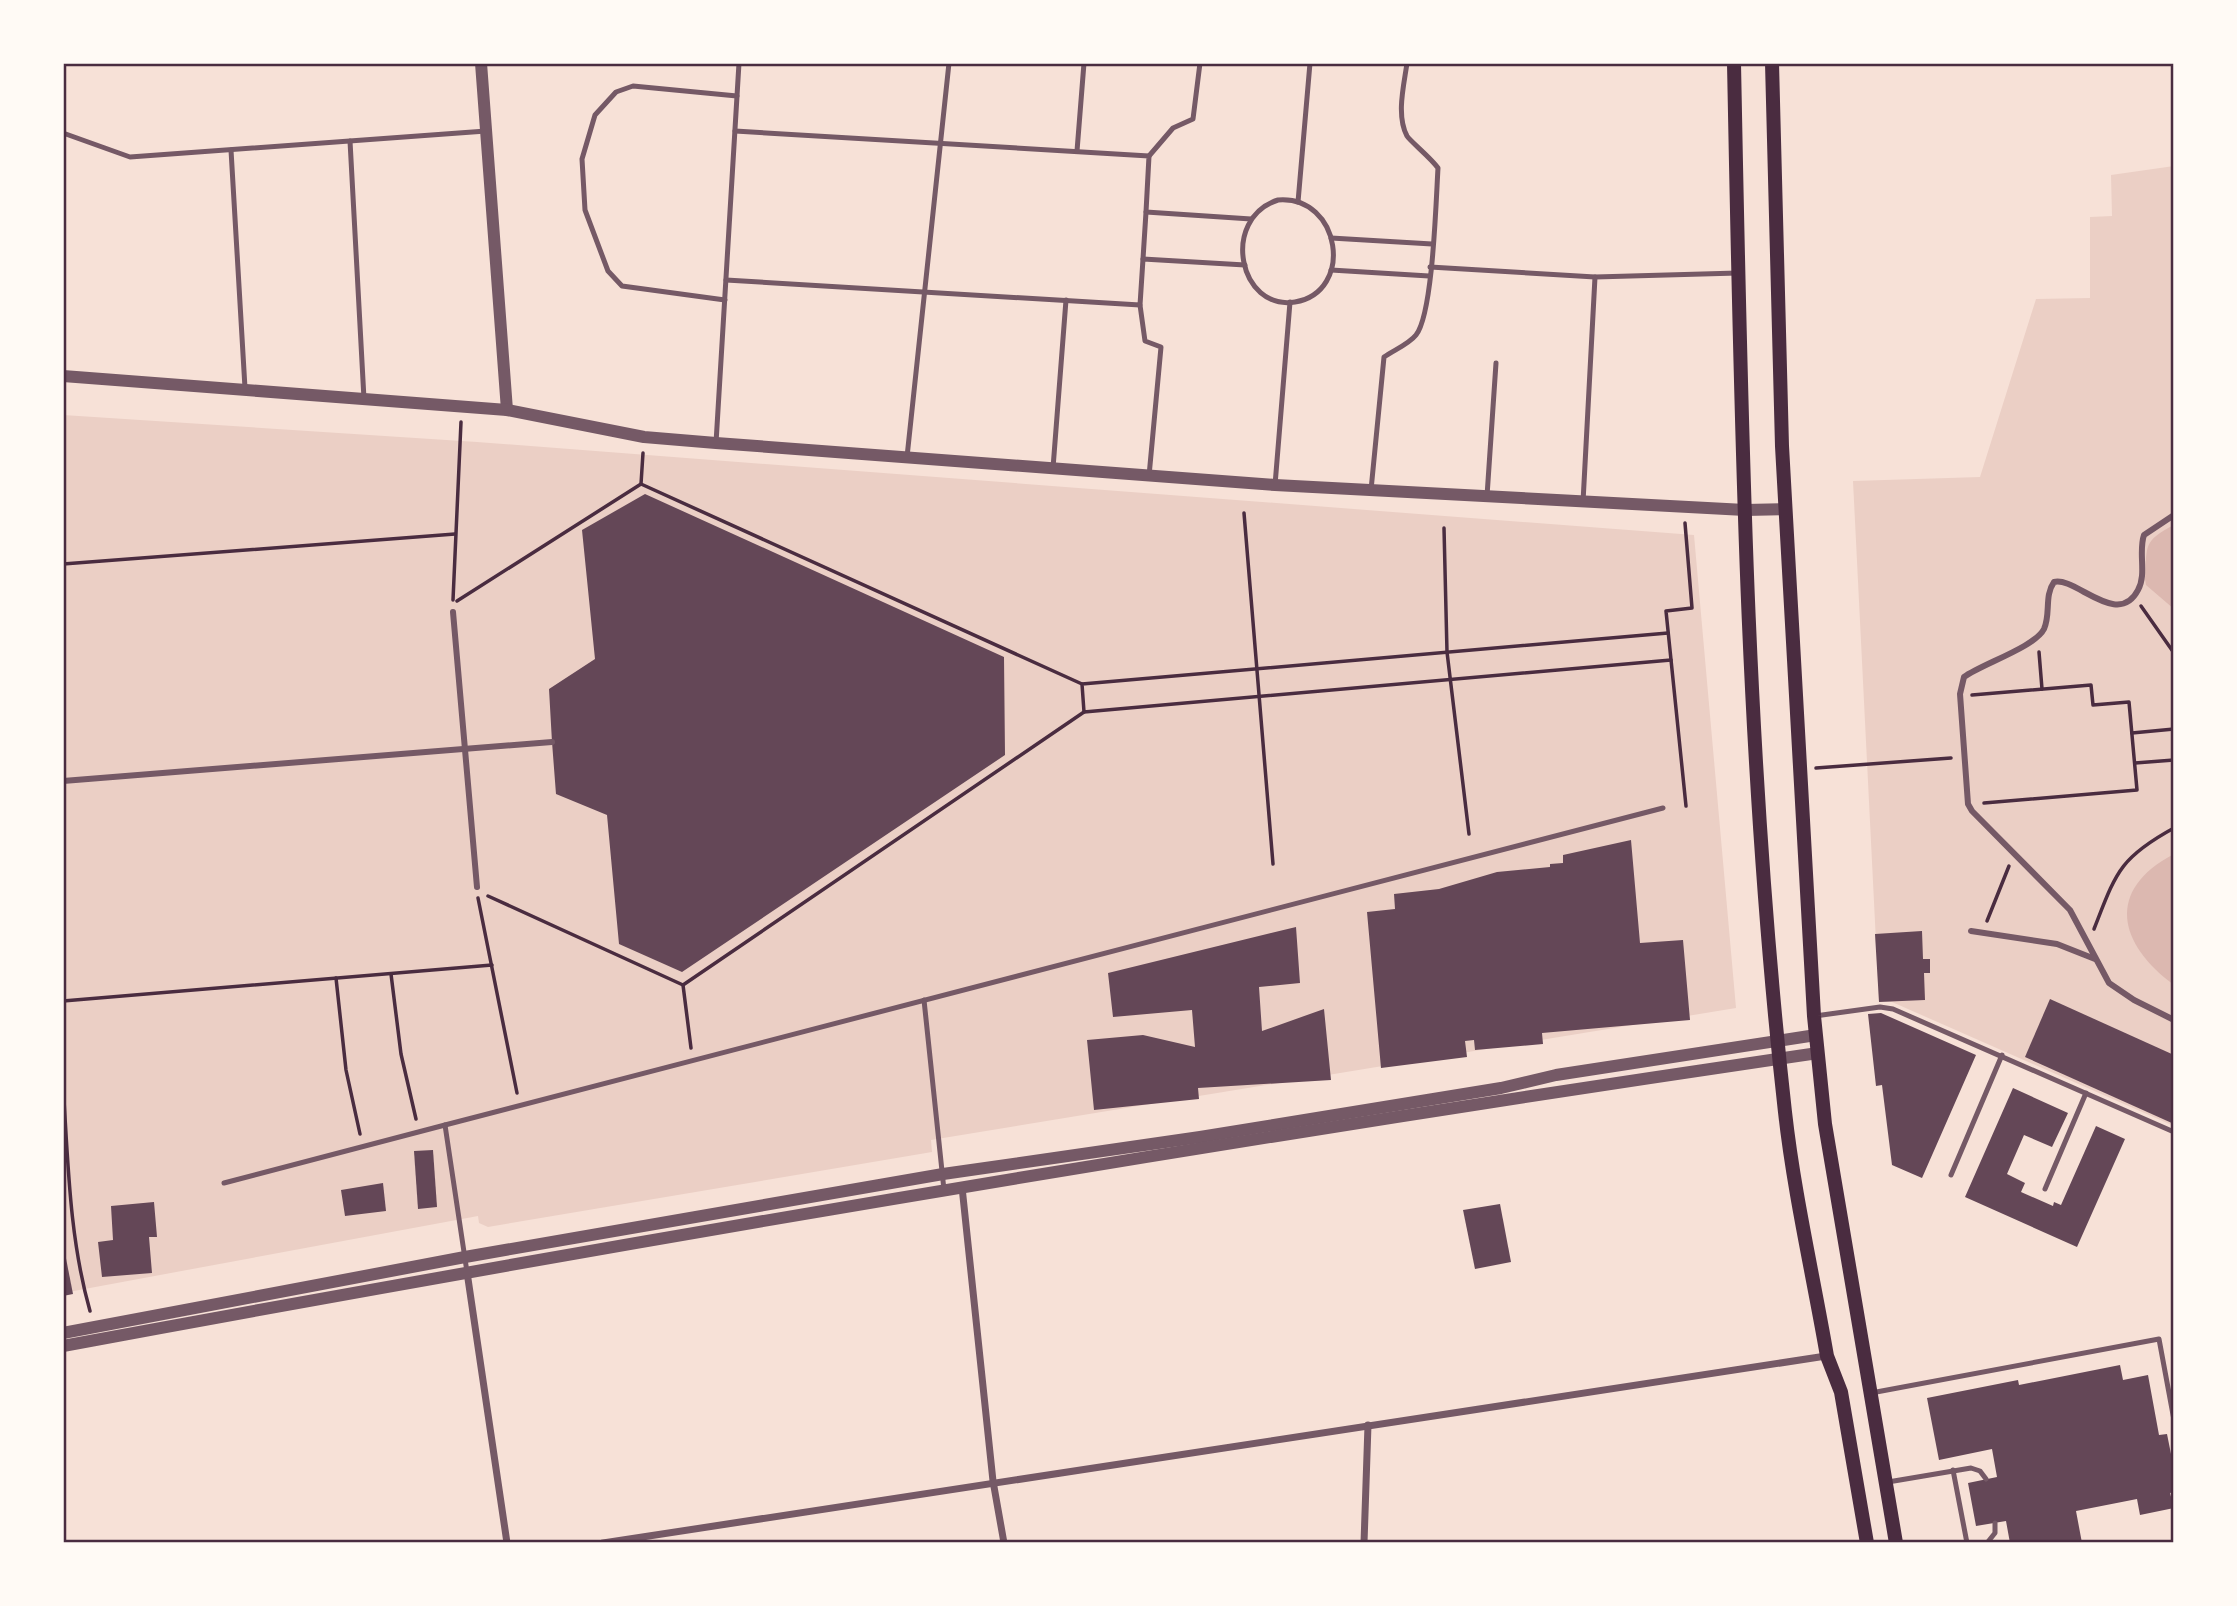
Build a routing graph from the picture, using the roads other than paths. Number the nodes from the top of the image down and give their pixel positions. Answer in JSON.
{"nodes":[{"id":1,"x":481,"y":63,"type":"edge"},
{"id":2,"x":739,"y":63,"type":"edge"},
{"id":3,"x":949,"y":63,"type":"edge"},
{"id":4,"x":1084,"y":63,"type":"edge"},
{"id":5,"x":1200,"y":63,"type":"edge"},
{"id":6,"x":1310,"y":63,"type":"edge"},
{"id":7,"x":1407,"y":63,"type":"edge"},
{"id":8,"x":1734,"y":63,"type":"edge"},
{"id":9,"x":1772,"y":63,"type":"edge"},
{"id":10,"x":737,"y":96,"type":"junction"},
{"id":11,"x":486,"y":131,"type":"junction"},
{"id":12,"x":735,"y":131,"type":"junction"},
{"id":13,"x":63,"y":133,"type":"edge"},
{"id":14,"x":349,"y":141,"type":"junction"},
{"id":15,"x":941,"y":143,"type":"junction"},
{"id":16,"x":231,"y":150,"type":"junction"},
{"id":17,"x":1077,"y":152,"type":"junction"},
{"id":18,"x":1149,"y":156,"type":"junction"},
{"id":19,"x":1298,"y":202,"type":"junction"},
{"id":20,"x":1146,"y":212,"type":"junction"},
{"id":21,"x":1251,"y":219,"type":"junction"},
{"id":22,"x":1331,"y":238,"type":"junction"},
{"id":23,"x":1432,"y":244,"type":"junction"},
{"id":24,"x":1143,"y":258,"type":"junction"},
{"id":25,"x":1245,"y":265,"type":"junction"},
{"id":26,"x":1430,"y":267,"type":"junction"},
{"id":27,"x":1331,"y":270,"type":"junction"},
{"id":28,"x":1738,"y":273,"type":"junction"},
{"id":29,"x":1429,"y":276,"type":"junction"},
{"id":30,"x":1595,"y":277,"type":"junction"},
{"id":31,"x":726,"y":280,"type":"junction"},
{"id":32,"x":924,"y":292,"type":"junction"},
{"id":33,"x":725,"y":300,"type":"junction"},
{"id":34,"x":1066,"y":300,"type":"junction"},
{"id":35,"x":1290,"y":302,"type":"junction"},
{"id":36,"x":1140,"y":305,"type":"junction"},
{"id":37,"x":1496,"y":363,"type":"dead end"},
{"id":38,"x":63,"y":376,"type":"edge"},
{"id":39,"x":246,"y":390,"type":"junction"},
{"id":40,"x":364,"y":399,"type":"junction"},
{"id":41,"x":507,"y":410,"type":"junction"},
{"id":42,"x":716,"y":443,"type":"junction"},
{"id":43,"x":907,"y":457,"type":"junction"},
{"id":44,"x":1053,"y":468,"type":"junction"},
{"id":45,"x":1149,"y":476,"type":"junction"},
{"id":46,"x":1275,"y":485,"type":"junction"},
{"id":47,"x":1371,"y":490,"type":"junction"},
{"id":48,"x":1487,"y":497,"type":"junction"},
{"id":49,"x":1583,"y":502,"type":"junction"},
{"id":50,"x":1786,"y":509,"type":"junction"},
{"id":51,"x":1745,"y":510,"type":"junction"},
{"id":52,"x":2174,"y":515,"type":"edge"},
{"id":53,"x":453,"y":612,"type":"dead end"},
{"id":54,"x":552,"y":742,"type":"dead end"},
{"id":55,"x":465,"y":749,"type":"junction"},
{"id":56,"x":63,"y":781,"type":"edge"},
{"id":57,"x":1663,"y":808,"type":"dead end"},
{"id":58,"x":477,"y":887,"type":"dead end"},
{"id":59,"x":1971,"y":931,"type":"dead end"},
{"id":60,"x":2095,"y":959,"type":"junction"},
{"id":61,"x":924,"y":1000,"type":"junction"},
{"id":62,"x":1814,"y":1016,"type":"junction"},
{"id":63,"x":2174,"y":1020,"type":"edge"},
{"id":64,"x":1816,"y":1035,"type":"junction"},
{"id":65,"x":1778,"y":1040,"type":"junction"},
{"id":66,"x":1818,"y":1053,"type":"junction"},
{"id":67,"x":2002,"y":1055,"type":"junction"},
{"id":68,"x":1780,"y":1059,"type":"junction"},
{"id":69,"x":2085,"y":1093,"type":"junction"},
{"id":70,"x":444,"y":1125,"type":"junction"},
{"id":71,"x":2174,"y":1132,"type":"edge"},
{"id":72,"x":943,"y":1174,"type":"junction"},
{"id":73,"x":1951,"y":1175,"type":"dead end"},
{"id":74,"x":225,"y":1183,"type":"dead end"},
{"id":75,"x":962,"y":1187,"type":"junction"},
{"id":76,"x":2045,"y":1189,"type":"dead end"},
{"id":77,"x":944,"y":1190,"type":"junction"},
{"id":78,"x":465,"y":1257,"type":"junction"},
{"id":79,"x":467,"y":1272,"type":"junction"},
{"id":80,"x":63,"y":1333,"type":"edge"},
{"id":81,"x":63,"y":1346,"type":"edge"},
{"id":82,"x":1827,"y":1356,"type":"junction"},
{"id":83,"x":1869,"y":1393,"type":"junction"},
{"id":84,"x":2174,"y":1420,"type":"edge"},
{"id":85,"x":1368,"y":1425,"type":"junction"},
{"id":86,"x":1953,"y":1470,"type":"junction"},
{"id":87,"x":1986,"y":1479,"type":"dead end"},
{"id":88,"x":993,"y":1481,"type":"junction"},
{"id":89,"x":1885,"y":1483,"type":"junction"},
{"id":90,"x":1995,"y":1523,"type":"dead end"},
{"id":91,"x":507,"y":1543,"type":"edge"},
{"id":92,"x":603,"y":1543,"type":"edge"},
{"id":93,"x":1004,"y":1543,"type":"edge"},
{"id":94,"x":1364,"y":1543,"type":"edge"},
{"id":95,"x":1867,"y":1543,"type":"edge"},
{"id":96,"x":1896,"y":1543,"type":"edge"},
{"id":97,"x":1967,"y":1543,"type":"edge"},
{"id":98,"x":1987,"y":1543,"type":"edge"}],
"edges":[{"from":1,"to":11,"type":"street"},
{"from":2,"to":10,"type":"lane"},
{"from":3,"to":15,"type":"lane"},
{"from":4,"to":17,"type":"lane"},
{"from":5,"to":18,"type":"lane"},
{"from":6,"to":19,"type":"lane"},
{"from":7,"to":23,"type":"lane"},
{"from":8,"to":28,"type":"main road"},
{"from":9,"to":50,"type":"main road"},
{"from":10,"to":12,"type":"lane"},
{"from":10,"to":33,"type":"lane"},
{"from":11,"to":14,"type":"lane"},
{"from":11,"to":41,"type":"street"},
{"from":12,"to":15,"type":"lane"},
{"from":12,"to":31,"type":"lane"},
{"from":13,"to":16,"type":"lane"},
{"from":14,"to":16,"type":"lane"},
{"from":14,"to":40,"type":"lane"},
{"from":15,"to":17,"type":"lane"},
{"from":15,"to":32,"type":"lane"},
{"from":16,"to":39,"type":"lane"},
{"from":17,"to":18,"type":"lane"},
{"from":18,"to":20,"type":"lane"},
{"from":19,"to":21,"type":"lane"},
{"from":19,"to":22,"type":"lane"},
{"from":20,"to":21,"type":"lane"},
{"from":20,"to":24,"type":"lane"},
{"from":21,"to":25,"type":"lane"},
{"from":22,"to":23,"type":"lane"},
{"from":22,"to":27,"type":"lane"},
{"from":23,"to":26,"type":"lane"},
{"from":24,"to":25,"type":"lane"},
{"from":24,"to":36,"type":"lane"},
{"from":25,"to":35,"type":"lane"},
{"from":26,"to":29,"type":"lane"},
{"from":26,"to":30,"type":"lane"},
{"from":27,"to":29,"type":"lane"},
{"from":27,"to":35,"type":"lane"},
{"from":28,"to":30,"type":"lane"},
{"from":28,"to":51,"type":"main road"},
{"from":29,"to":47,"type":"lane"},
{"from":30,"to":49,"type":"lane"},
{"from":31,"to":32,"type":"lane"},
{"from":31,"to":33,"type":"lane"},
{"from":32,"to":34,"type":"lane"},
{"from":32,"to":43,"type":"lane"},
{"from":33,"to":42,"type":"lane"},
{"from":34,"to":36,"type":"lane"},
{"from":34,"to":44,"type":"lane"},
{"from":35,"to":46,"type":"lane"},
{"from":36,"to":45,"type":"lane"},
{"from":37,"to":48,"type":"lane"},
{"from":38,"to":39,"type":"street"},
{"from":39,"to":40,"type":"street"},
{"from":40,"to":41,"type":"street"},
{"from":41,"to":42,"type":"street"},
{"from":42,"to":43,"type":"street"},
{"from":43,"to":44,"type":"street"},
{"from":44,"to":45,"type":"street"},
{"from":45,"to":46,"type":"street"},
{"from":46,"to":47,"type":"street"},
{"from":47,"to":48,"type":"street"},
{"from":48,"to":49,"type":"street"},
{"from":49,"to":51,"type":"street"},
{"from":50,"to":51,"type":"street"},
{"from":50,"to":62,"type":"main road"},
{"from":51,"to":65,"type":"main road"},
{"from":52,"to":60,"type":"street"},
{"from":53,"to":55,"type":"street"},
{"from":54,"to":55,"type":"street"},
{"from":55,"to":56,"type":"street"},
{"from":55,"to":58,"type":"street"},
{"from":57,"to":61,"type":"lane"},
{"from":59,"to":60,"type":"street"},
{"from":60,"to":63,"type":"street"},
{"from":61,"to":70,"type":"lane"},
{"from":61,"to":72,"type":"lane"},
{"from":62,"to":64,"type":"main road"},
{"from":62,"to":67,"type":"lane"},
{"from":64,"to":65,"type":"street"},
{"from":64,"to":66,"type":"main road"},
{"from":65,"to":68,"type":"main road"},
{"from":65,"to":72,"type":"street"},
{"from":66,"to":68,"type":"street"},
{"from":66,"to":83,"type":"main road"},
{"from":67,"to":69,"type":"lane"},
{"from":67,"to":73,"type":"lane"},
{"from":68,"to":75,"type":"street"},
{"from":68,"to":82,"type":"main road"},
{"from":69,"to":71,"type":"lane"},
{"from":69,"to":76,"type":"lane"},
{"from":70,"to":74,"type":"lane"},
{"from":70,"to":78,"type":"lane"},
{"from":72,"to":77,"type":"lane"},
{"from":72,"to":78,"type":"street"},
{"from":75,"to":77,"type":"street"},
{"from":75,"to":88,"type":"street"},
{"from":77,"to":79,"type":"street"},
{"from":78,"to":79,"type":"lane"},
{"from":78,"to":80,"type":"street"},
{"from":79,"to":81,"type":"street"},
{"from":79,"to":91,"type":"street"},
{"from":82,"to":85,"type":"street"},
{"from":82,"to":95,"type":"main road"},
{"from":83,"to":84,"type":"lane"},
{"from":83,"to":89,"type":"main road"},
{"from":85,"to":88,"type":"street"},
{"from":85,"to":94,"type":"street"},
{"from":86,"to":87,"type":"lane"},
{"from":86,"to":89,"type":"lane"},
{"from":86,"to":97,"type":"lane"},
{"from":88,"to":92,"type":"street"},
{"from":88,"to":93,"type":"street"},
{"from":89,"to":96,"type":"main road"},
{"from":90,"to":98,"type":"lane"}]}
